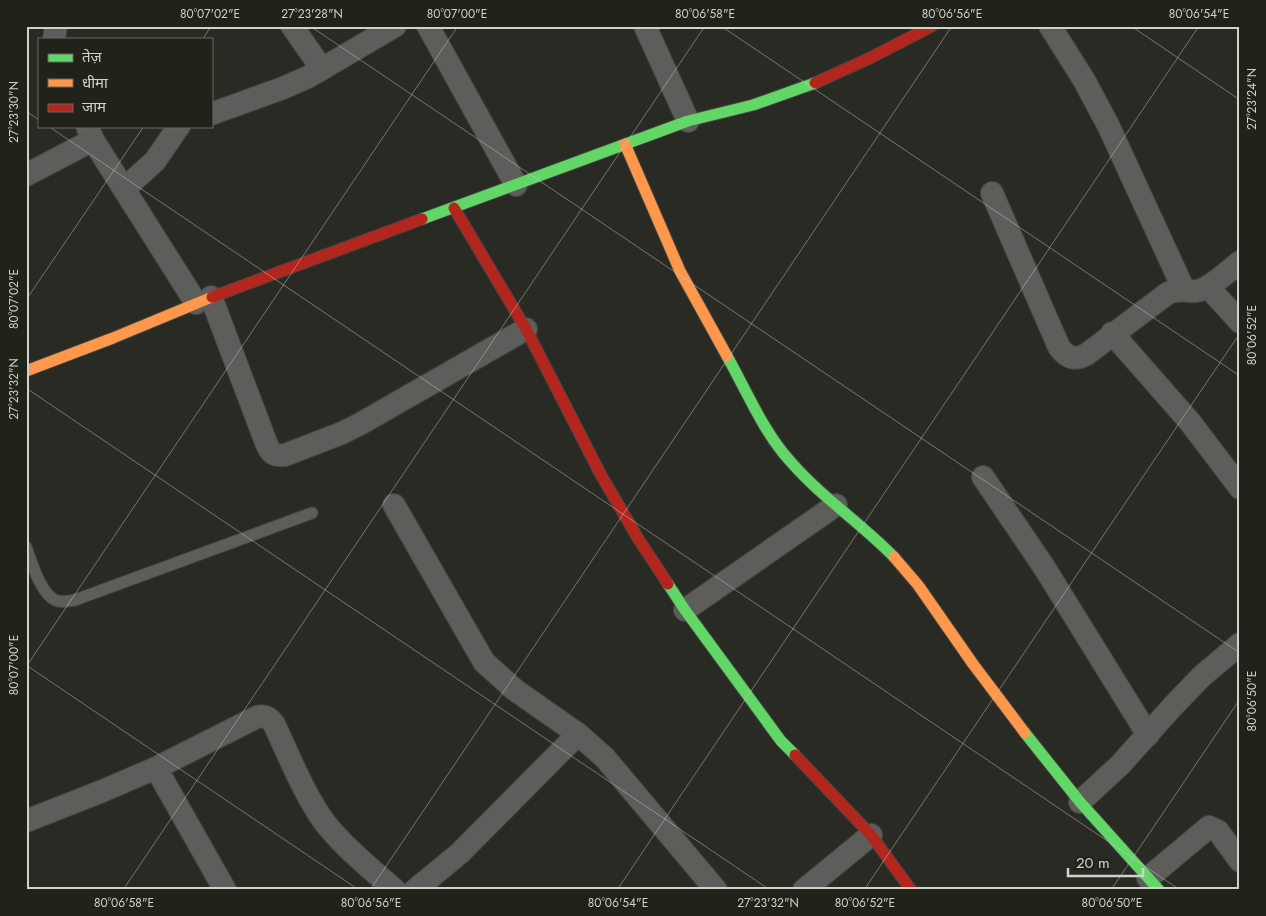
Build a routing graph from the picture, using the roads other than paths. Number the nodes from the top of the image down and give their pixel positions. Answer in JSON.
{"nodes":[{"id":1,"x":292,"y":26,"type":"edge"},
{"id":2,"x":394,"y":26,"type":"edge"},
{"id":3,"x":428,"y":26,"type":"edge"},
{"id":4,"x":645,"y":26,"type":"edge"},
{"id":5,"x":932,"y":26,"type":"edge"},
{"id":6,"x":1050,"y":26,"type":"edge"},
{"id":7,"x":322,"y":69,"type":"junction"},
{"id":8,"x":212,"y":114,"type":"edge"},
{"id":9,"x":688,"y":122,"type":"junction"},
{"id":10,"x":178,"y":128,"type":"edge"},
{"id":11,"x":90,"y":133,"type":"edge"},
{"id":12,"x":625,"y":144,"type":"junction"},
{"id":13,"x":26,"y":175,"type":"edge"},
{"id":14,"x":516,"y":185,"type":"junction"},
{"id":15,"x":124,"y":189,"type":"junction"},
{"id":16,"x":992,"y":193,"type":"dead end"},
{"id":17,"x":454,"y":208,"type":"junction"},
{"id":18,"x":1240,"y":262,"type":"edge"},
{"id":19,"x":1208,"y":287,"type":"junction"},
{"id":20,"x":1184,"y":290,"type":"junction"},
{"id":21,"x":204,"y":300,"type":"junction"},
{"id":22,"x":1240,"y":322,"type":"edge"},
{"id":23,"x":526,"y":329,"type":"junction"},
{"id":24,"x":1112,"y":334,"type":"junction"},
{"id":25,"x":26,"y":371,"type":"edge"},
{"id":26,"x":983,"y":477,"type":"dead end"},
{"id":27,"x":1240,"y":488,"type":"edge"},
{"id":28,"x":394,"y":505,"type":"dead end"},
{"id":29,"x":836,"y":505,"type":"junction"},
{"id":30,"x":312,"y":513,"type":"dead end"},
{"id":31,"x":26,"y":547,"type":"edge"},
{"id":32,"x":685,"y":610,"type":"junction"},
{"id":33,"x":1236,"y":654,"type":"edge"},
{"id":34,"x":578,"y":734,"type":"junction"},
{"id":35,"x":1148,"y":734,"type":"junction"},
{"id":36,"x":156,"y":768,"type":"junction"},
{"id":37,"x":1080,"y":802,"type":"junction"},
{"id":38,"x":26,"y":821,"type":"edge"},
{"id":39,"x":871,"y":835,"type":"junction"},
{"id":40,"x":1240,"y":861,"type":"edge"},
{"id":41,"x":1154,"y":884,"type":"edge"},
{"id":42,"x":225,"y":890,"type":"edge"},
{"id":43,"x":395,"y":890,"type":"edge"},
{"id":44,"x":415,"y":890,"type":"edge"},
{"id":45,"x":716,"y":890,"type":"edge"},
{"id":46,"x":804,"y":890,"type":"edge"},
{"id":47,"x":911,"y":890,"type":"edge"}],
"edges":[{"from":1,"to":7,"type":"street"},
{"from":2,"to":7,"type":"street"},
{"from":3,"to":14,"type":"street"},
{"from":4,"to":9,"type":"street"},
{"from":5,"to":9,"type":"street"},
{"from":6,"to":20,"type":"street"},
{"from":7,"to":8,"type":"street"},
{"from":9,"to":12,"type":"street"},
{"from":10,"to":15,"type":"street"},
{"from":11,"to":13,"type":"street"},
{"from":11,"to":15,"type":"street"},
{"from":12,"to":14,"type":"street"},
{"from":12,"to":29,"type":"street"},
{"from":14,"to":17,"type":"street"},
{"from":15,"to":21,"type":"street"},
{"from":16,"to":24,"type":"street"},
{"from":17,"to":21,"type":"street"},
{"from":17,"to":23,"type":"street"},
{"from":18,"to":19,"type":"street"},
{"from":19,"to":20,"type":"street"},
{"from":19,"to":22,"type":"street"},
{"from":20,"to":24,"type":"street"},
{"from":21,"to":23,"type":"street"},
{"from":21,"to":25,"type":"street"},
{"from":23,"to":32,"type":"street"},
{"from":24,"to":27,"type":"street"},
{"from":26,"to":35,"type":"street"},
{"from":28,"to":34,"type":"street"},
{"from":29,"to":32,"type":"street"},
{"from":29,"to":37,"type":"street"},
{"from":30,"to":31,"type":"lane"},
{"from":32,"to":39,"type":"street"},
{"from":33,"to":35,"type":"street"},
{"from":34,"to":44,"type":"street"},
{"from":34,"to":45,"type":"street"},
{"from":35,"to":37,"type":"street"},
{"from":36,"to":38,"type":"street"},
{"from":36,"to":42,"type":"street"},
{"from":36,"to":43,"type":"street"},
{"from":37,"to":41,"type":"street"},
{"from":39,"to":46,"type":"street"},
{"from":39,"to":47,"type":"street"},
{"from":40,"to":41,"type":"street"}]}
